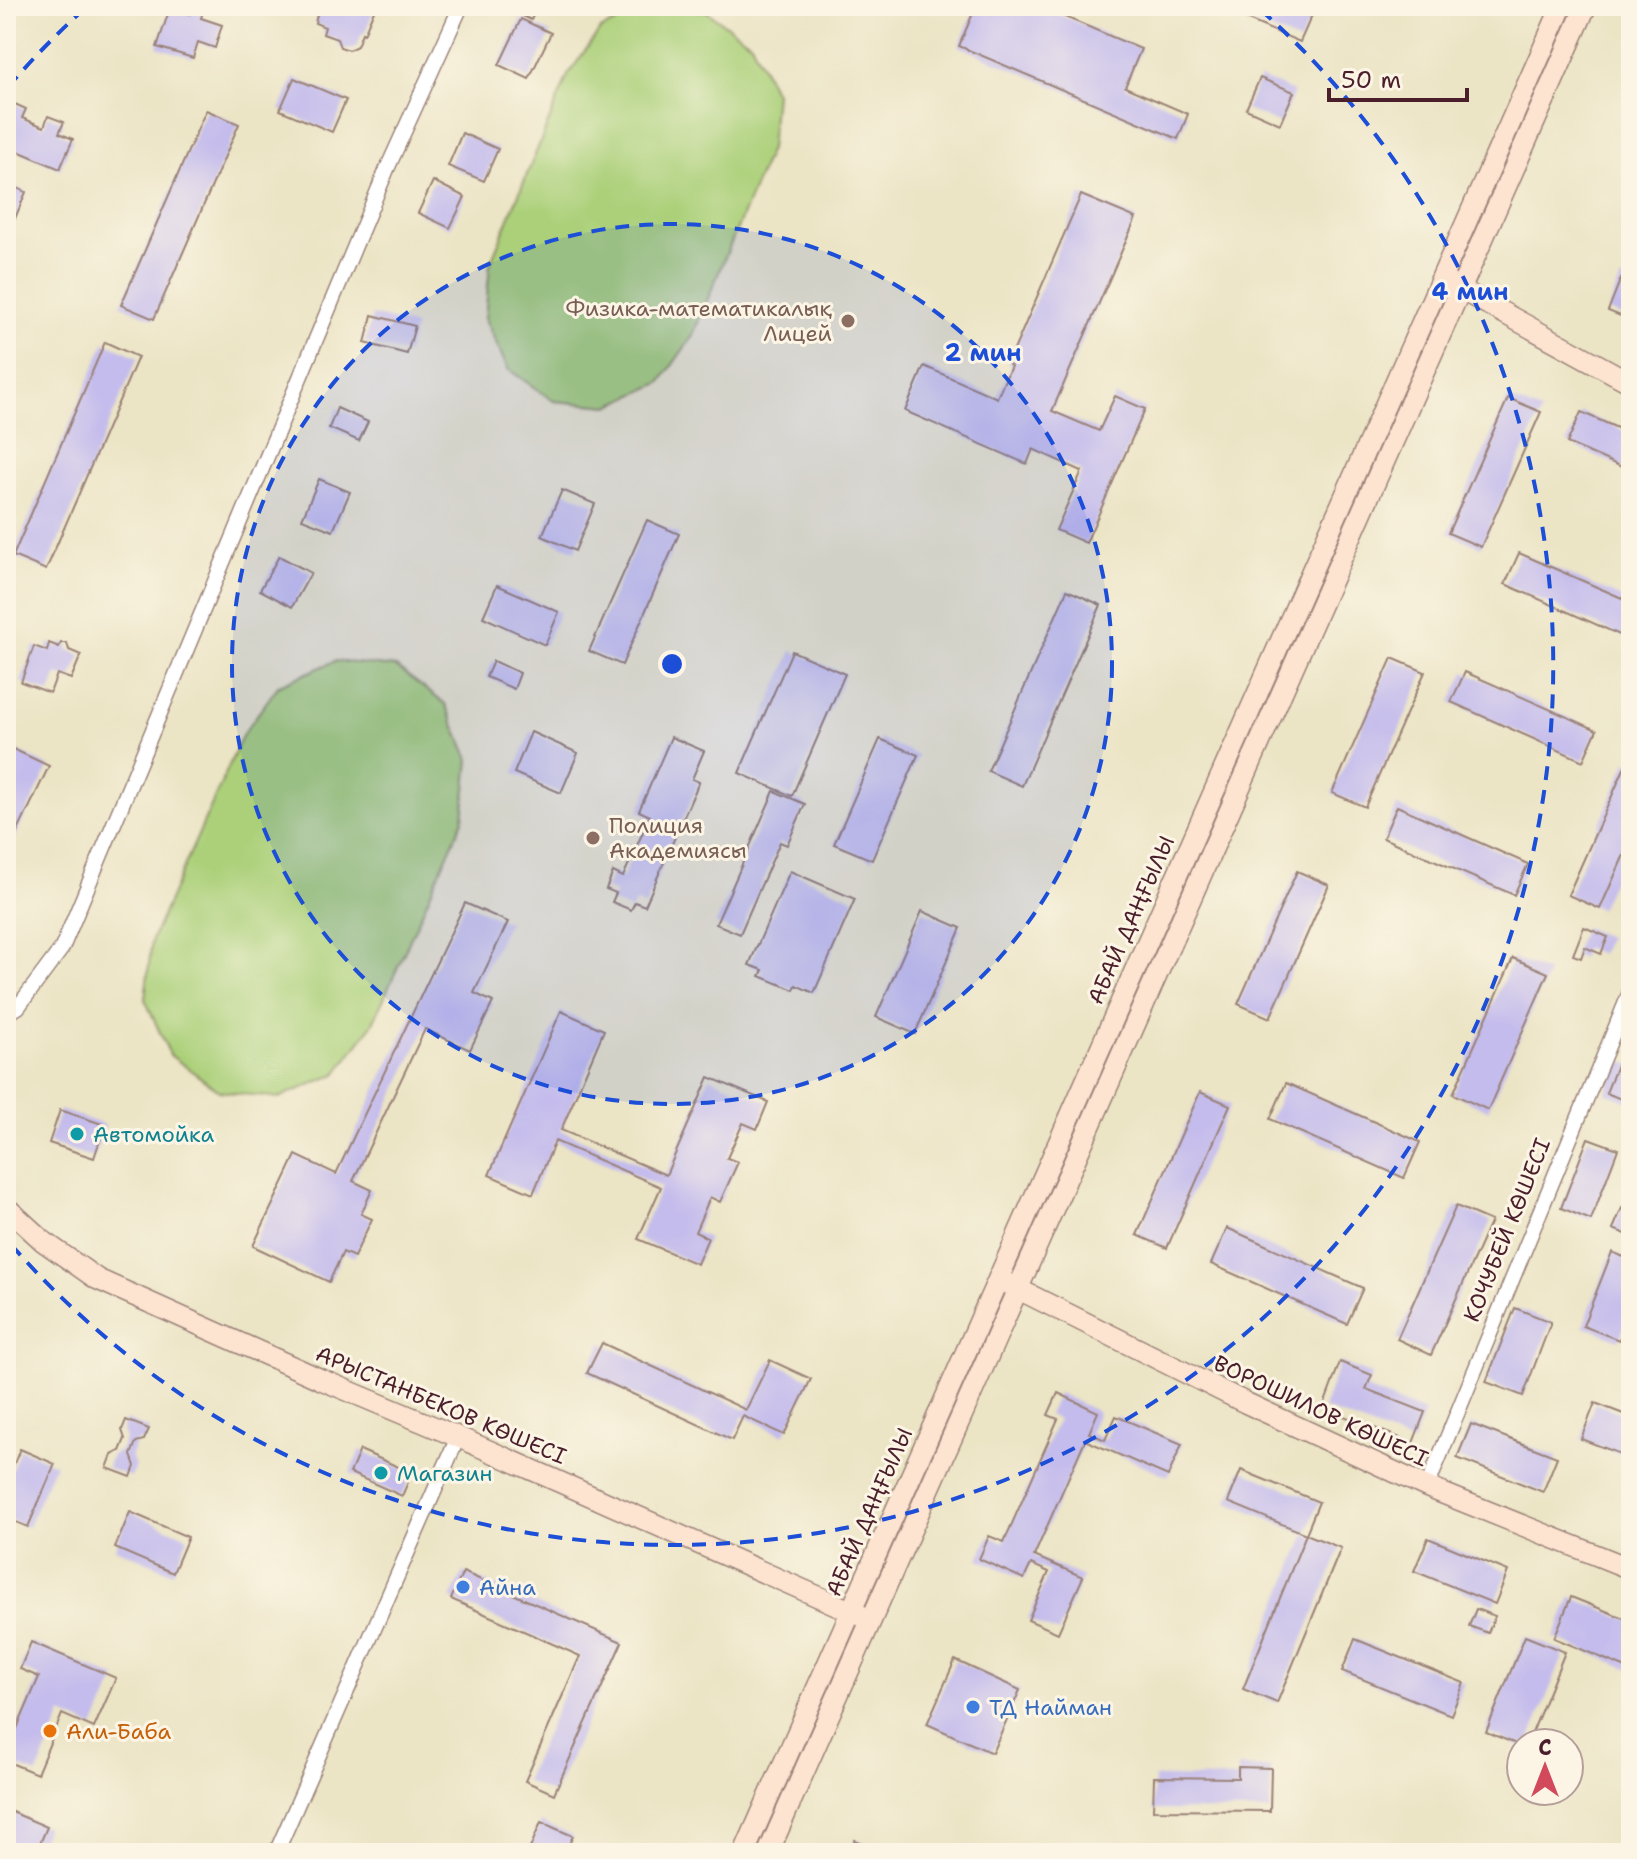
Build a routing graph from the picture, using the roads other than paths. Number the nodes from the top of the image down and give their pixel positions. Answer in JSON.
{"nodes":[{"id":1,"x":461,"y":6,"type":"edge"},
{"id":2,"x":1562,"y":6,"type":"edge"},
{"id":3,"x":1586,"y":6,"type":"edge"},
{"id":4,"x":1441,"y":280,"type":"junction"},
{"id":5,"x":1461,"y":289,"type":"junction"},
{"id":6,"x":1631,"y":383,"type":"edge"},
{"id":7,"x":1631,"y":990,"type":"edge"},
{"id":8,"x":6,"y":1014,"type":"edge"},
{"id":9,"x":6,"y":1207,"type":"edge"},
{"id":10,"x":998,"y":1280,"type":"junction"},
{"id":11,"x":1018,"y":1289,"type":"junction"},
{"id":12,"x":458,"y":1437,"type":"junction"},
{"id":13,"x":1427,"y":1487,"type":"junction"},
{"id":14,"x":1631,"y":1569,"type":"edge"},
{"id":15,"x":852,"y":1611,"type":"junction"},
{"id":16,"x":872,"y":1620,"type":"junction"},
{"id":17,"x":276,"y":1853,"type":"edge"},
{"id":18,"x":744,"y":1853,"type":"edge"},
{"id":19,"x":768,"y":1853,"type":"edge"}],
"edges":[{"from":1,"to":8,"type":"street"},
{"from":2,"to":4,"type":"main road","name":"АБАЙ ДАҢҒЫЛЫ"},
{"from":3,"to":5,"type":"main road","name":"АБАЙ ДАҢҒЫЛЫ"},
{"from":4,"to":5,"type":"main road"},
{"from":4,"to":10,"type":"main road","name":"АБАЙ ДАҢҒЫЛЫ"},
{"from":5,"to":6,"type":"main road"},
{"from":5,"to":11,"type":"main road","name":"АБАЙ ДАҢҒЫЛЫ"},
{"from":7,"to":13,"type":"street","name":"КОЧУБЕЙ КӨШЕСІ"},
{"from":9,"to":12,"type":"main road","name":"АРЫСТАНБЕКОВ КӨШЕСІ"},
{"from":10,"to":11,"type":"main road","name":"ВОРОШИЛОВ КӨШЕСІ"},
{"from":10,"to":15,"type":"main road","name":"АБАЙ ДАҢҒЫЛЫ"},
{"from":11,"to":13,"type":"main road","name":"ВОРОШИЛОВ КӨШЕСІ"},
{"from":11,"to":16,"type":"main road","name":"АБАЙ ДАҢҒЫЛЫ"},
{"from":12,"to":15,"type":"main road","name":"АРЫСТАНБЕКОВ КӨШЕСІ"},
{"from":12,"to":17,"type":"street"},
{"from":13,"to":14,"type":"main road","name":"ВОРОШИЛОВ КӨШЕСІ"},
{"from":15,"to":16,"type":"main road","name":"АРЫСТАНБЕКОВ КӨШЕСІ"},
{"from":15,"to":18,"type":"main road","name":"АБАЙ ДАҢҒЫЛЫ"},
{"from":16,"to":19,"type":"main road","name":"АБАЙ ДАҢҒЫЛЫ"}]}
